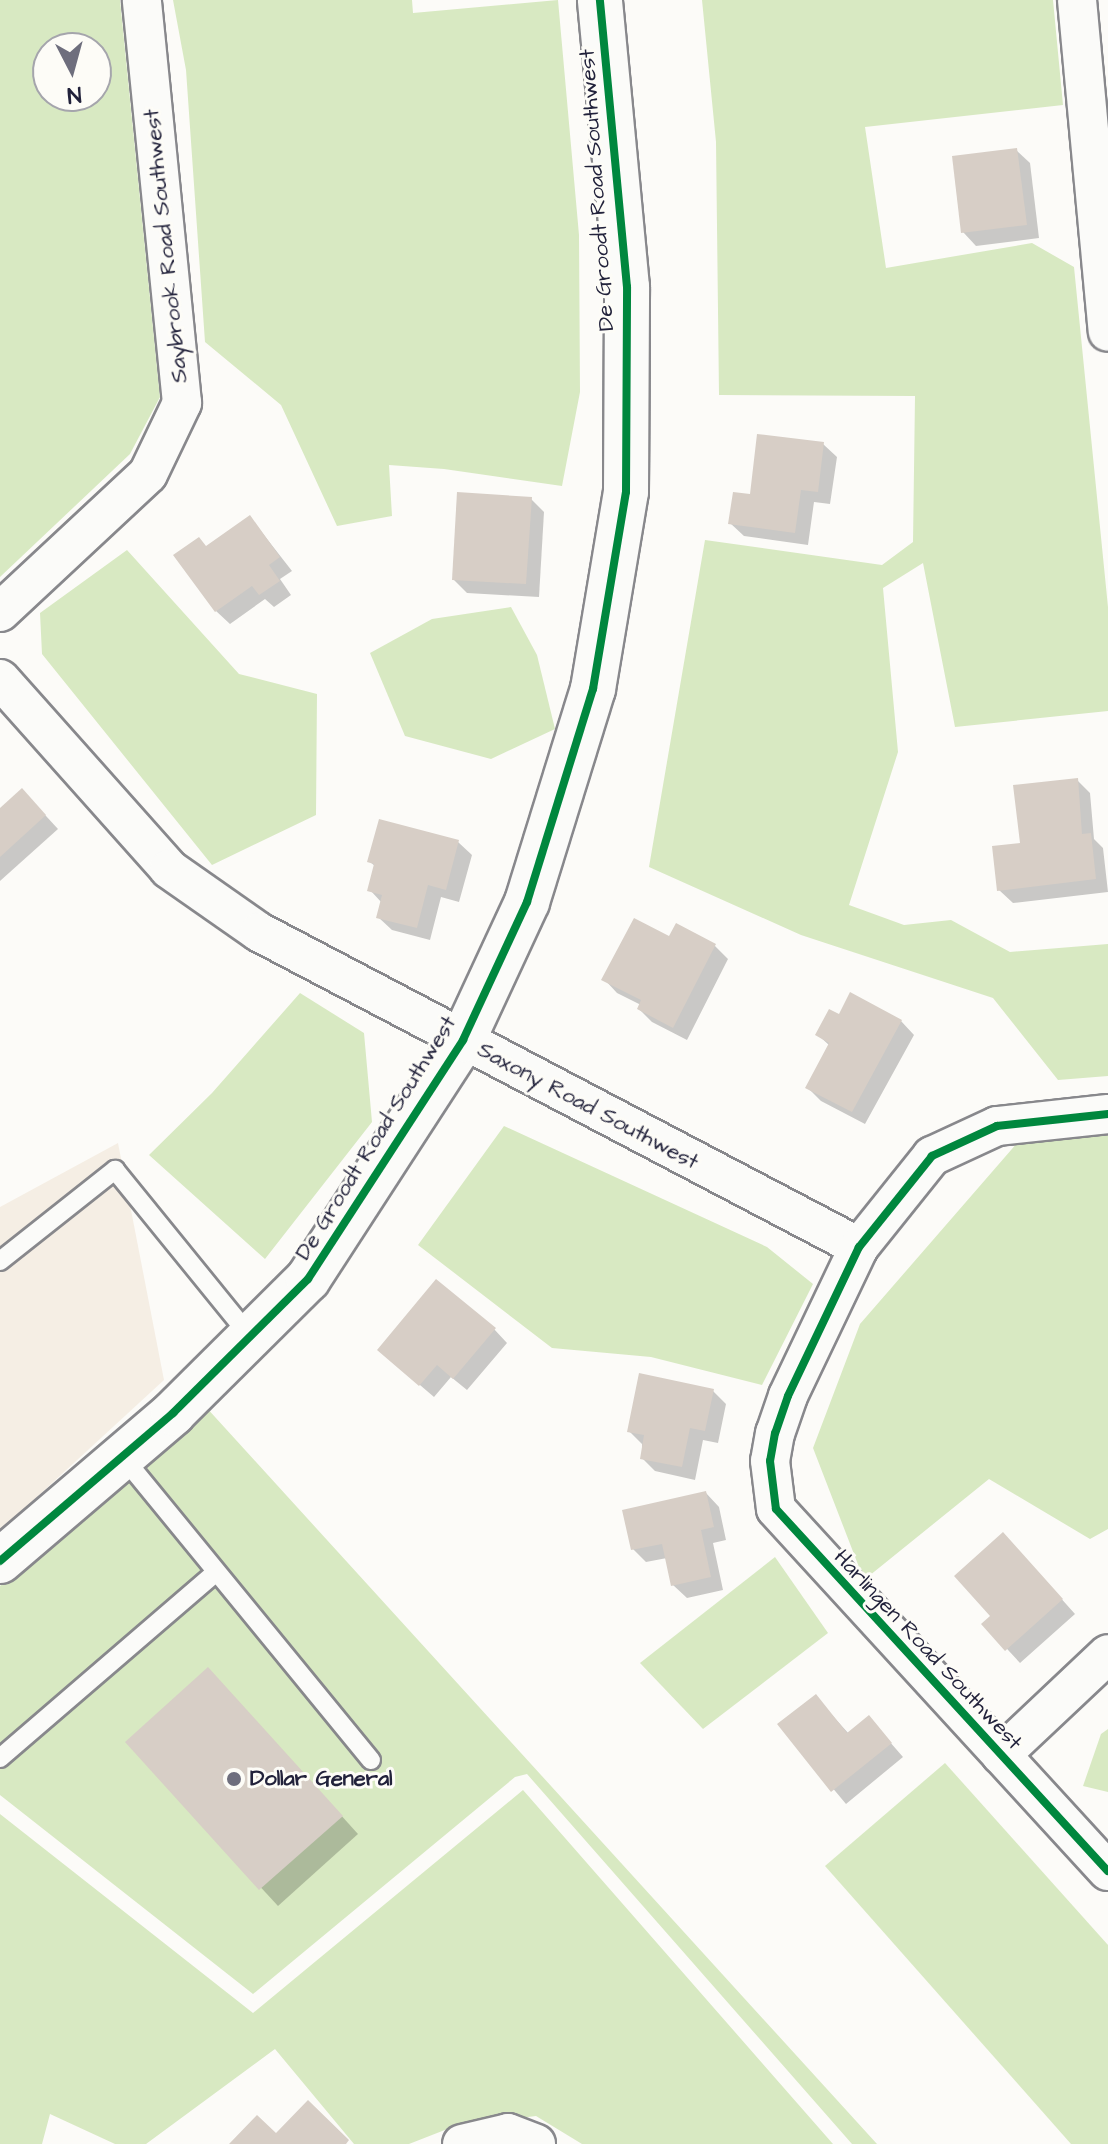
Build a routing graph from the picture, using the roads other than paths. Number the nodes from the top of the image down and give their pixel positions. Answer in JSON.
{"nodes":[{"id":1,"x":142,"y":0,"type":"edge"},
{"id":2,"x":600,"y":0,"type":"edge"},
{"id":3,"x":1077,"y":0,"type":"edge"},
{"id":4,"x":1108,"y":332,"type":"edge"},
{"id":5,"x":0,"y":612,"type":"edge"},
{"id":6,"x":0,"y":679,"type":"edge"},
{"id":7,"x":463,"y":1040,"type":"junction"},
{"id":8,"x":1108,"y":1114,"type":"edge"},
{"id":9,"x":859,"y":1247,"type":"junction"},
{"id":10,"x":0,"y":1261,"type":"edge"},
{"id":11,"x":250,"y":1336,"type":"junction"},
{"id":12,"x":122,"y":1456,"type":"junction"},
{"id":13,"x":0,"y":1561,"type":"edge"},
{"id":14,"x":216,"y":1572,"type":"junction"},
{"id":15,"x":1108,"y":1654,"type":"edge"},
{"id":16,"x":1001,"y":1755,"type":"junction"},
{"id":17,"x":0,"y":1758,"type":"edge"},
{"id":18,"x":371,"y":1760,"type":"dead end"},
{"id":19,"x":1108,"y":1871,"type":"edge"},
{"id":20,"x":462,"y":2144,"type":"edge"},
{"id":21,"x":536,"y":2144,"type":"edge"}],
"edges":[{"from":1,"to":5,"type":"street","name":"Saybrook Road Southwest"},
{"from":2,"to":7,"type":"street","name":"De Groodt Road Southwest"},
{"from":3,"to":4,"type":"street"},
{"from":6,"to":7,"type":"street","name":"Saxony Road Southwest"},
{"from":7,"to":9,"type":"street","name":"Saxony Road Southwest"},
{"from":7,"to":11,"type":"street","name":"De Groodt Road Southwest"},
{"from":8,"to":9,"type":"street","name":"Harlingen Road Southwest"},
{"from":9,"to":16,"type":"street","name":"Harlingen Road Southwest"},
{"from":10,"to":11,"type":"lane"},
{"from":11,"to":12,"type":"street","name":"De Groodt Road Southwest"},
{"from":12,"to":13,"type":"street","name":"De Groodt Road Southwest"},
{"from":12,"to":14,"type":"lane"},
{"from":14,"to":17,"type":"lane"},
{"from":14,"to":18,"type":"lane"},
{"from":15,"to":16,"type":"street"},
{"from":16,"to":19,"type":"street","name":"Harlingen Road Southwest"},
{"from":20,"to":21,"type":"street"}]}
